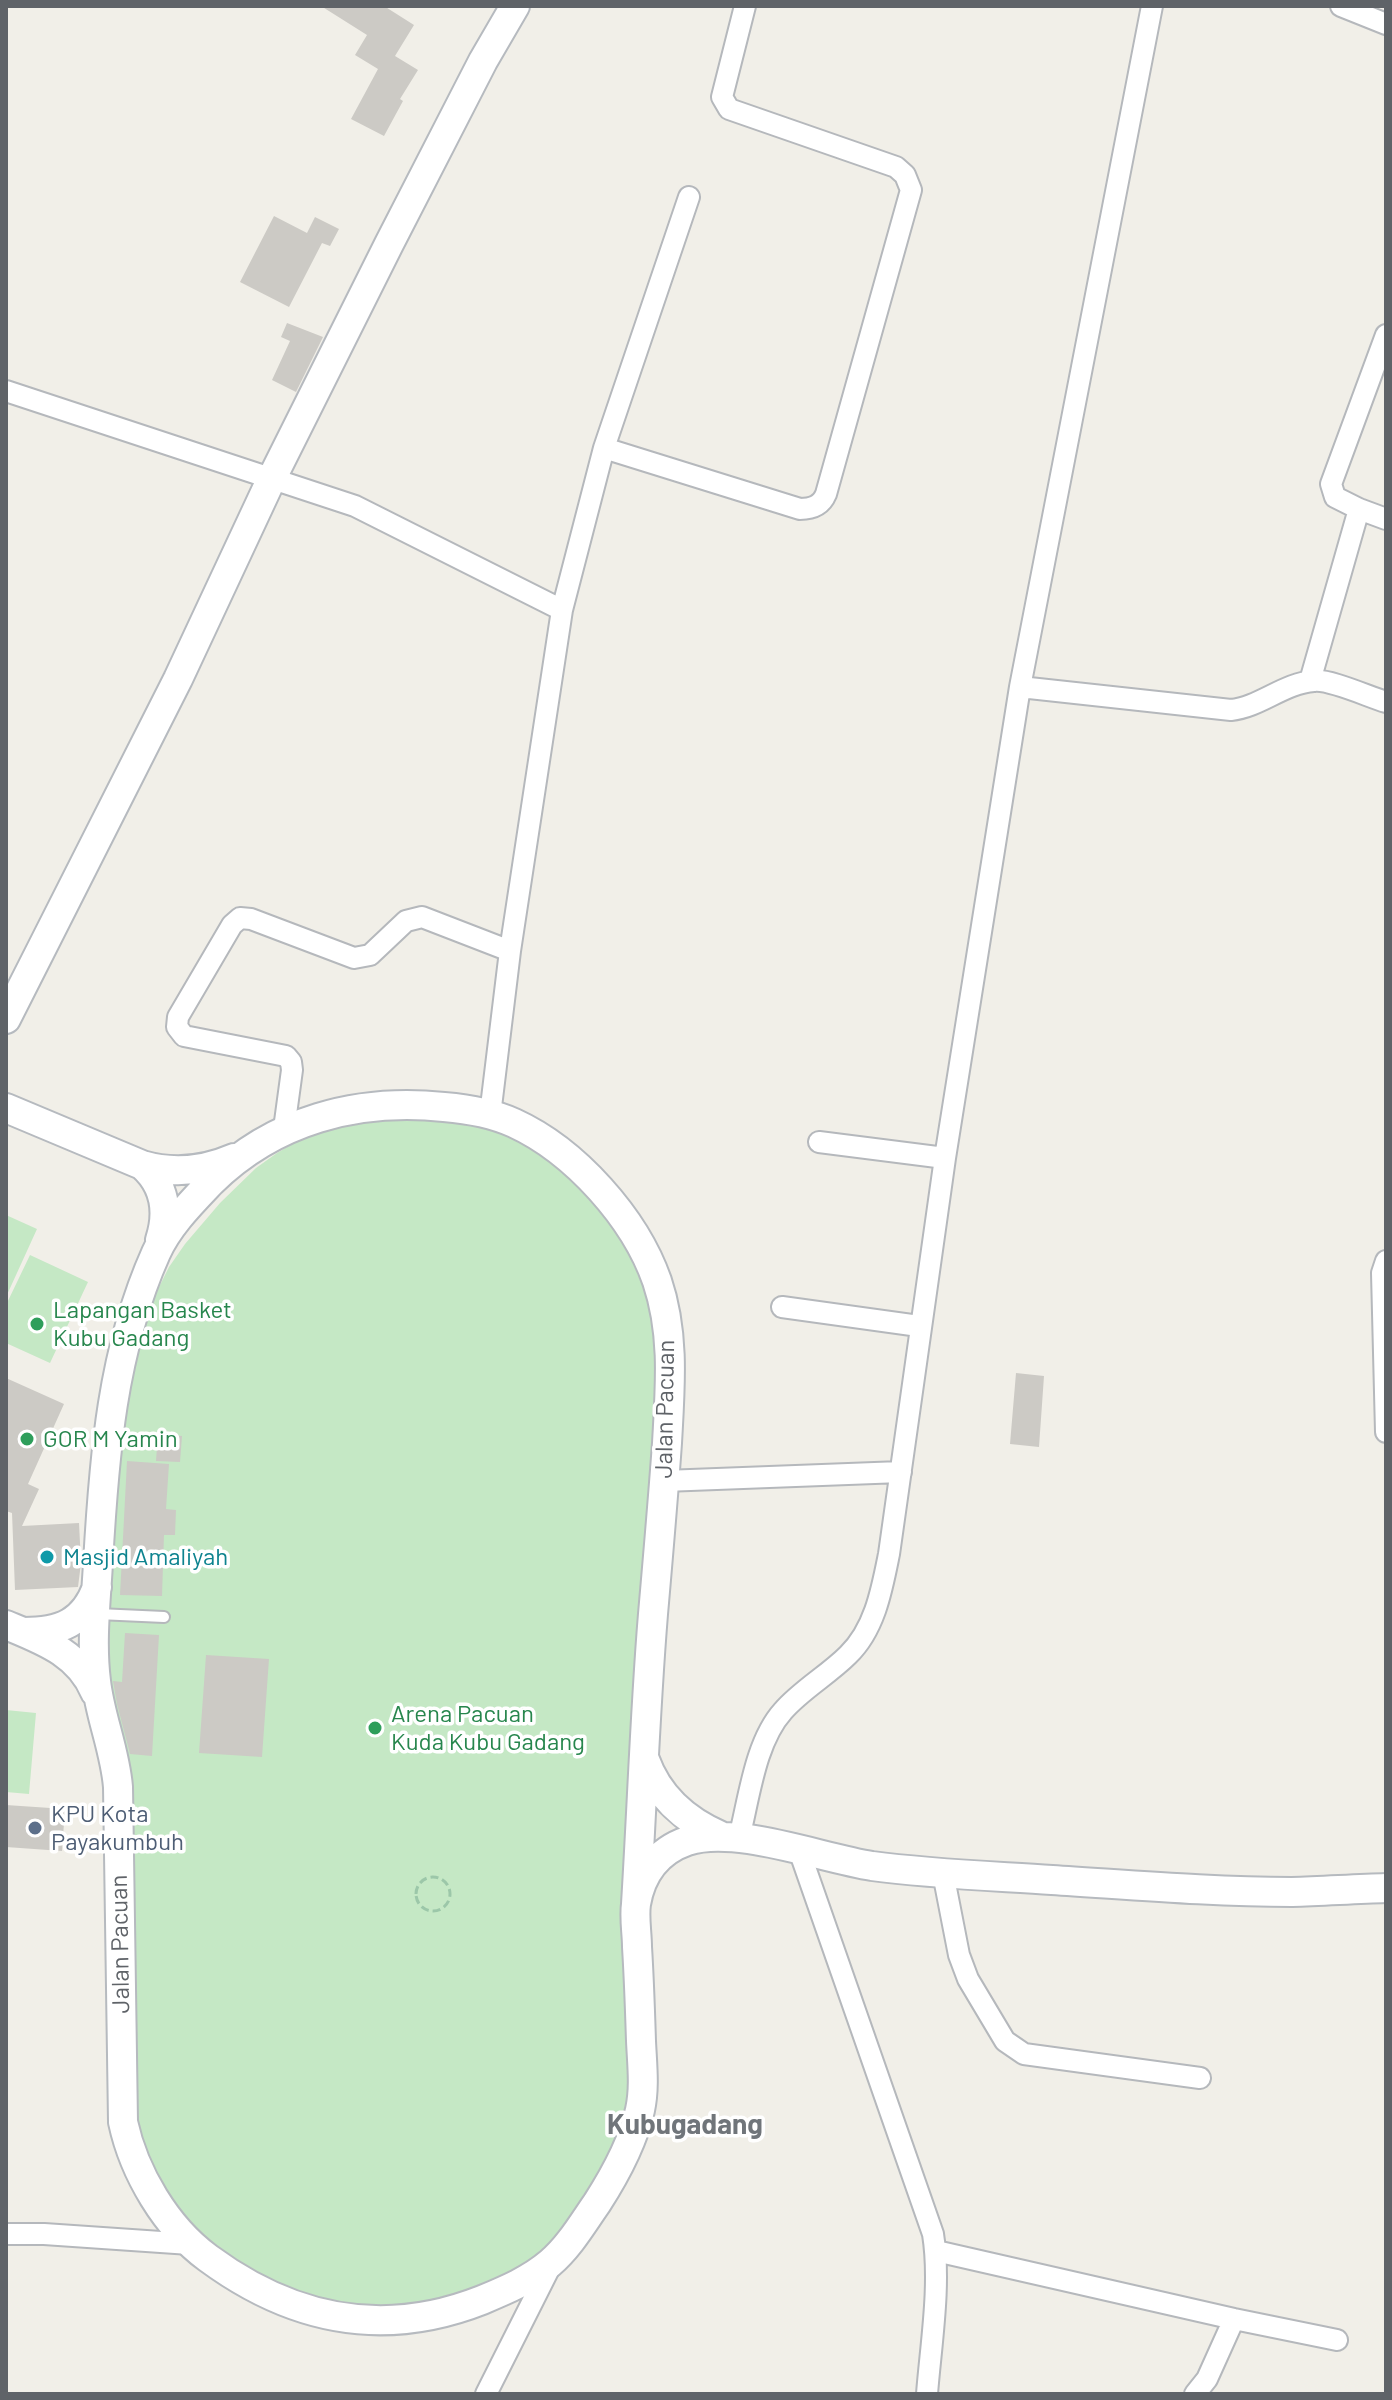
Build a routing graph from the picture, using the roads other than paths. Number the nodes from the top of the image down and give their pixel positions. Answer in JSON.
{"nodes":[{"id":1,"x":515,"y":6,"type":"edge"},
{"id":2,"x":745,"y":6,"type":"edge"},
{"id":3,"x":1152,"y":6,"type":"edge"},
{"id":4,"x":1341,"y":6,"type":"edge"},
{"id":5,"x":1386,"y":24,"type":"edge"},
{"id":6,"x":689,"y":197,"type":"dead end"},
{"id":7,"x":1386,"y":335,"type":"edge"},
{"id":8,"x":6,"y":391,"type":"edge"},
{"id":9,"x":604,"y":448,"type":"junction"},
{"id":10,"x":271,"y":480,"type":"junction"},
{"id":11,"x":1359,"y":509,"type":"junction"},
{"id":12,"x":1386,"y":519,"type":"edge"},
{"id":13,"x":562,"y":610,"type":"junction"},
{"id":14,"x":1310,"y":681,"type":"junction"},
{"id":15,"x":1020,"y":687,"type":"junction"},
{"id":16,"x":1386,"y":702,"type":"edge"},
{"id":17,"x":510,"y":951,"type":"junction"},
{"id":18,"x":6,"y":1019,"type":"edge"},
{"id":19,"x":6,"y":1108,"type":"edge"},
{"id":20,"x":490,"y":1115,"type":"junction"},
{"id":21,"x":284,"y":1129,"type":"junction"},
{"id":22,"x":819,"y":1142,"type":"dead end"},
{"id":23,"x":242,"y":1155,"type":"junction"},
{"id":24,"x":945,"y":1158,"type":"junction"},
{"id":25,"x":142,"y":1165,"type":"junction"},
{"id":26,"x":157,"y":1250,"type":"junction"},
{"id":27,"x":1386,"y":1261,"type":"edge"},
{"id":28,"x":782,"y":1307,"type":"dead end"},
{"id":29,"x":919,"y":1326,"type":"junction"},
{"id":30,"x":1386,"y":1432,"type":"edge"},
{"id":31,"x":901,"y":1472,"type":"junction"},
{"id":32,"x":664,"y":1481,"type":"junction"},
{"id":33,"x":97,"y":1600,"type":"junction"},
{"id":34,"x":164,"y":1617,"type":"dead end"},
{"id":35,"x":14,"y":1629,"type":"edge"},
{"id":36,"x":102,"y":1714,"type":"junction"},
{"id":37,"x":645,"y":1759,"type":"junction"},
{"id":38,"x":730,"y":1837,"type":"junction"},
{"id":39,"x":799,"y":1850,"type":"junction"},
{"id":40,"x":943,"y":1873,"type":"junction"},
{"id":41,"x":1386,"y":1888,"type":"edge"},
{"id":42,"x":636,"y":1904,"type":"junction"},
{"id":43,"x":1200,"y":2078,"type":"dead end"},
{"id":44,"x":6,"y":2234,"type":"edge"},
{"id":45,"x":190,"y":2244,"type":"junction"},
{"id":46,"x":936,"y":2251,"type":"junction"},
{"id":47,"x":553,"y":2261,"type":"junction"},
{"id":48,"x":1234,"y":2319,"type":"junction"},
{"id":49,"x":1337,"y":2340,"type":"dead end"},
{"id":50,"x":486,"y":2394,"type":"edge"},
{"id":51,"x":927,"y":2394,"type":"edge"},
{"id":52,"x":1195,"y":2394,"type":"edge"}],
"edges":[{"from":1,"to":10,"type":"street"},
{"from":2,"to":9,"type":"street"},
{"from":3,"to":15,"type":"street"},
{"from":4,"to":5,"type":"street"},
{"from":6,"to":9,"type":"street"},
{"from":7,"to":11,"type":"street"},
{"from":8,"to":10,"type":"street"},
{"from":9,"to":13,"type":"street"},
{"from":10,"to":13,"type":"street"},
{"from":10,"to":18,"type":"street"},
{"from":11,"to":12,"type":"street"},
{"from":11,"to":14,"type":"street"},
{"from":13,"to":17,"type":"street"},
{"from":14,"to":15,"type":"street"},
{"from":14,"to":16,"type":"street"},
{"from":15,"to":24,"type":"street"},
{"from":17,"to":20,"type":"street"},
{"from":17,"to":21,"type":"street"},
{"from":19,"to":25,"type":"street"},
{"from":20,"to":21,"type":"street","name":"Jalan Pacuan"},
{"from":20,"to":32,"type":"street","name":"Jalan Pacuan"},
{"from":21,"to":23,"type":"street","name":"Jalan Pacuan"},
{"from":22,"to":24,"type":"street"},
{"from":23,"to":25,"type":"street"},
{"from":23,"to":26,"type":"street","name":"Jalan Pacuan"},
{"from":24,"to":29,"type":"street"},
{"from":25,"to":26,"type":"street"},
{"from":26,"to":33,"type":"street","name":"Jalan Pacuan"},
{"from":27,"to":30,"type":"street"},
{"from":28,"to":29,"type":"street"},
{"from":29,"to":31,"type":"street"},
{"from":31,"to":32,"type":"street"},
{"from":31,"to":38,"type":"street"},
{"from":32,"to":37,"type":"street","name":"Jalan Pacuan"},
{"from":33,"to":34,"type":"lane"},
{"from":33,"to":35,"type":"street"},
{"from":33,"to":36,"type":"street","name":"Jalan Pacuan"},
{"from":35,"to":36,"type":"street"},
{"from":36,"to":45,"type":"street","name":"Jalan Pacuan"},
{"from":37,"to":38,"type":"street"},
{"from":37,"to":42,"type":"street","name":"Jalan Pacuan"},
{"from":38,"to":39,"type":"street"},
{"from":38,"to":42,"type":"street"},
{"from":39,"to":40,"type":"street"},
{"from":39,"to":46,"type":"street"},
{"from":40,"to":41,"type":"street"},
{"from":40,"to":43,"type":"street"},
{"from":42,"to":47,"type":"street","name":"Jalan Pacuan"},
{"from":44,"to":45,"type":"street"},
{"from":45,"to":47,"type":"street","name":"Jalan Pacuan"},
{"from":46,"to":48,"type":"street"},
{"from":46,"to":51,"type":"street"},
{"from":47,"to":50,"type":"street"},
{"from":48,"to":49,"type":"street"},
{"from":48,"to":52,"type":"street"}]}
